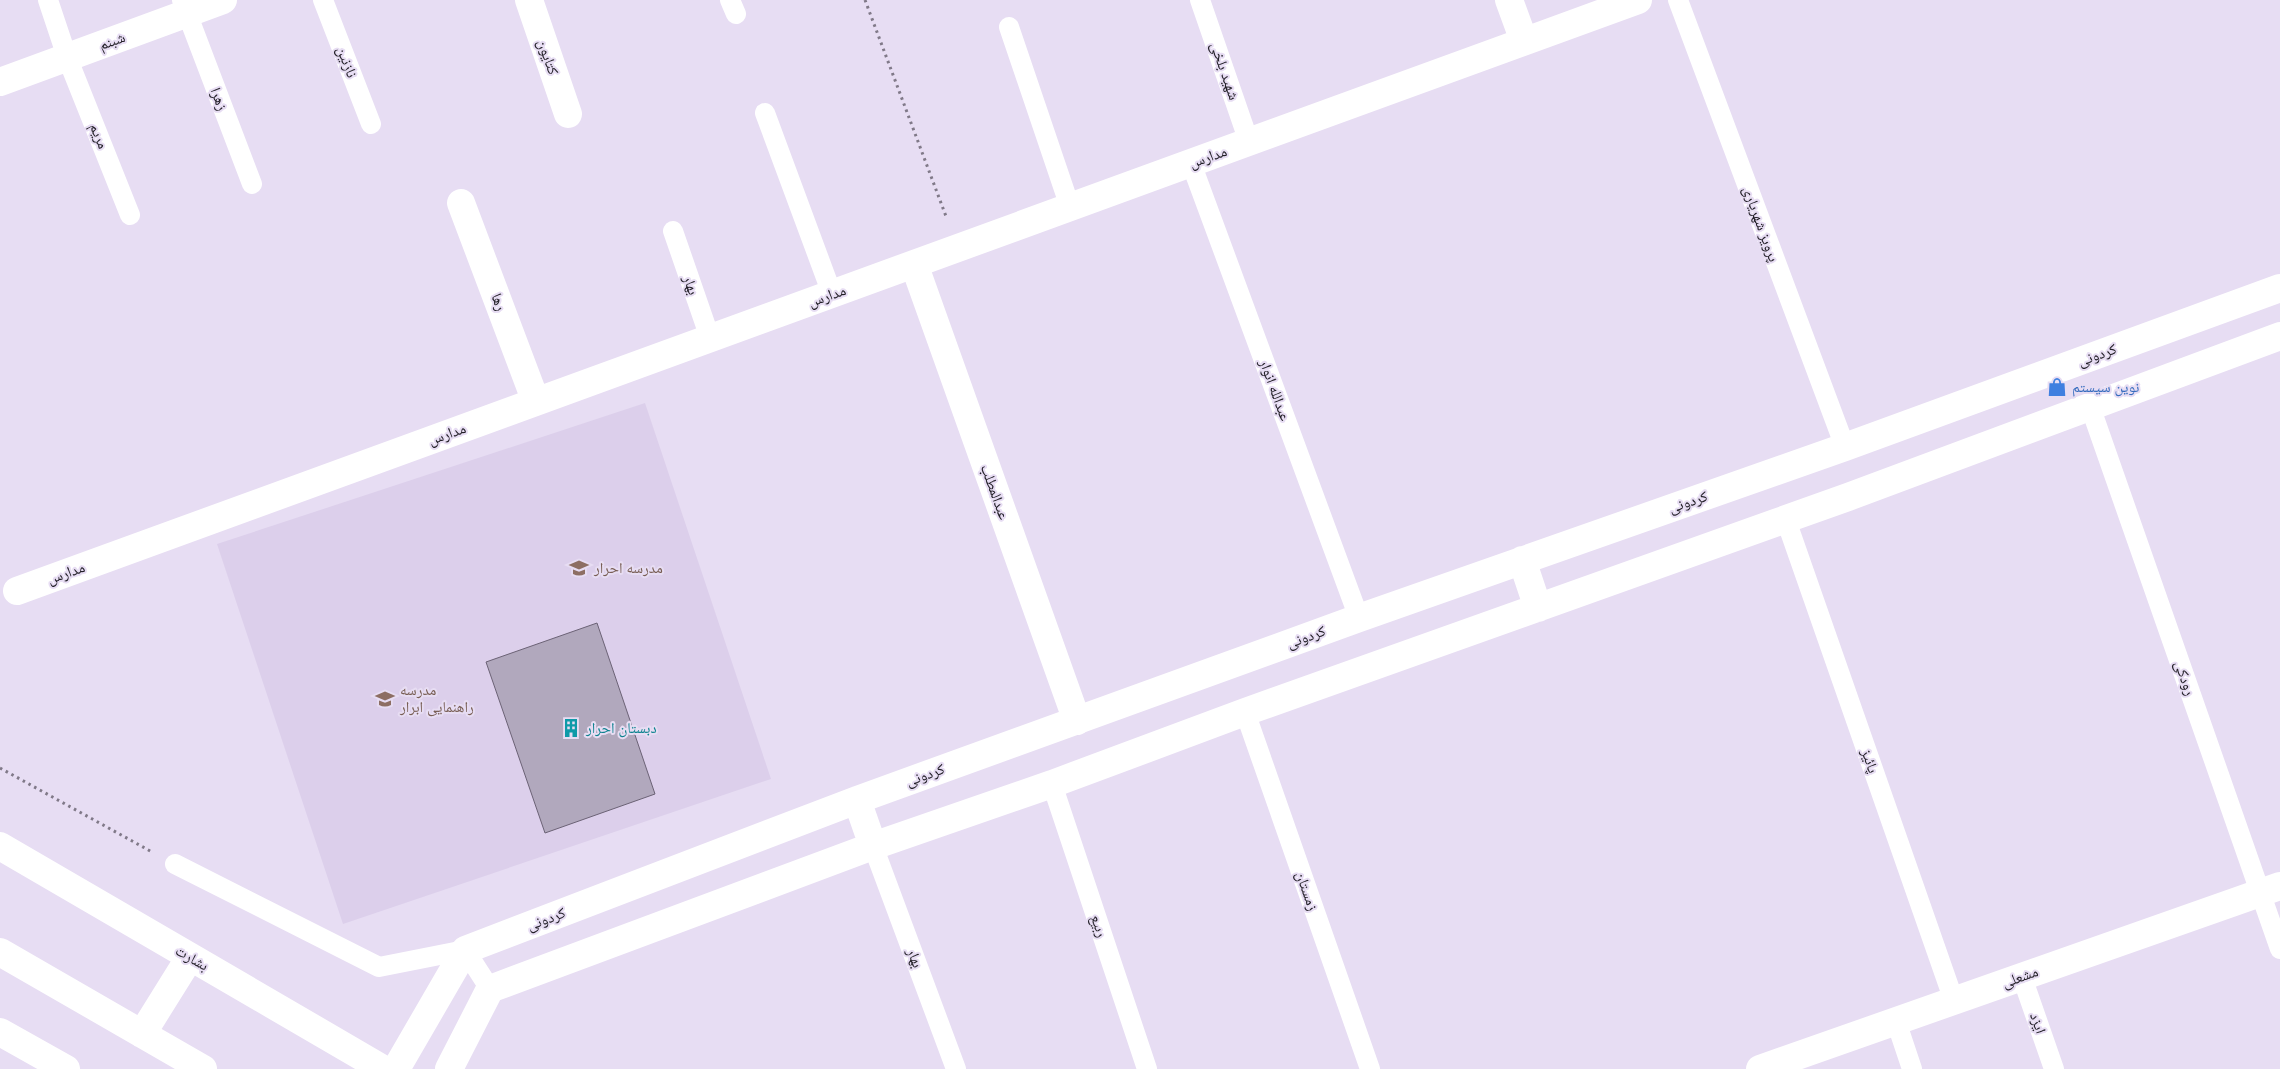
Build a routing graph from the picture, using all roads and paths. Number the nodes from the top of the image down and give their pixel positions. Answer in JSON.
{"nodes":[{"id":1,"x":48,"y":0,"type":"edge"},
{"id":2,"x":223,"y":0,"type":"edge"},
{"id":3,"x":324,"y":0,"type":"edge"},
{"id":4,"x":529,"y":0,"type":"edge"},
{"id":5,"x":865,"y":0,"type":"edge"},
{"id":6,"x":1200,"y":0,"type":"edge"},
{"id":7,"x":1510,"y":0,"type":"edge"},
{"id":8,"x":1638,"y":0,"type":"edge"},
{"id":9,"x":1678,"y":0,"type":"edge"},
{"id":10,"x":184,"y":7,"type":"edge"},
{"id":11,"x":1009,"y":27,"type":"dead end"},
{"id":12,"x":1524,"y":42,"type":"junction"},
{"id":13,"x":67,"y":57,"type":"junction"},
{"id":14,"x":0,"y":82,"type":"edge"},
{"id":15,"x":765,"y":113,"type":"dead end"},
{"id":16,"x":568,"y":114,"type":"dead end"},
{"id":17,"x":371,"y":124,"type":"dead end"},
{"id":18,"x":1250,"y":142,"type":"junction"},
{"id":19,"x":1191,"y":163,"type":"junction"},
{"id":20,"x":252,"y":184,"type":"dead end"},
{"id":21,"x":461,"y":203,"type":"dead end"},
{"id":22,"x":1070,"y":207,"type":"junction"},
{"id":23,"x":130,"y":214,"type":"dead end"},
{"id":24,"x":673,"y":232,"type":"dead end"},
{"id":25,"x":958,"y":248,"type":"junction"},
{"id":26,"x":914,"y":264,"type":"junction"},
{"id":27,"x":2280,"y":288,"type":"edge"},
{"id":28,"x":832,"y":294,"type":"junction"},
{"id":29,"x":2280,"y":336,"type":"edge"},
{"id":30,"x":710,"y":338,"type":"junction"},
{"id":31,"x":536,"y":402,"type":"junction"},
{"id":32,"x":2090,"y":406,"type":"junction"},
{"id":33,"x":1844,"y":447,"type":"junction"},
{"id":34,"x":1786,"y":520,"type":"junction"},
{"id":35,"x":1522,"y":560,"type":"junction"},
{"id":36,"x":17,"y":591,"type":"dead end"},
{"id":37,"x":1538,"y":608,"type":"junction"},
{"id":38,"x":1360,"y":618,"type":"junction"},
{"id":39,"x":1245,"y":712,"type":"junction"},
{"id":40,"x":1077,"y":721,"type":"junction"},
{"id":41,"x":0,"y":768,"type":"edge"},
{"id":42,"x":1052,"y":784,"type":"junction"},
{"id":43,"x":856,"y":800,"type":"junction"},
{"id":44,"x":0,"y":846,"type":"edge"},
{"id":45,"x":873,"y":846,"type":"junction"},
{"id":46,"x":175,"y":864,"type":"joint"},
{"id":47,"x":2270,"y":889,"type":"edge"},
{"id":48,"x":2280,"y":949,"type":"edge"},
{"id":49,"x":465,"y":950,"type":"junction"},
{"id":50,"x":0,"y":952,"type":"edge"},
{"id":51,"x":190,"y":957,"type":"junction"},
{"id":52,"x":2022,"y":977,"type":"junction"},
{"id":53,"x":490,"y":990,"type":"junction"},
{"id":54,"x":1954,"y":1001,"type":"junction"},
{"id":55,"x":1896,"y":1021,"type":"junction"},
{"id":56,"x":0,"y":1032,"type":"edge"},
{"id":57,"x":142,"y":1034,"type":"junction"},
{"id":58,"x":66,"y":1069,"type":"edge"},
{"id":59,"x":203,"y":1069,"type":"edge"},
{"id":60,"x":384,"y":1069,"type":"edge"},
{"id":61,"x":396,"y":1069,"type":"edge"},
{"id":62,"x":449,"y":1069,"type":"edge"},
{"id":63,"x":956,"y":1069,"type":"edge"},
{"id":64,"x":1146,"y":1069,"type":"edge"},
{"id":65,"x":1370,"y":1069,"type":"edge"},
{"id":66,"x":1760,"y":1069,"type":"edge"},
{"id":67,"x":1912,"y":1069,"type":"edge"},
{"id":68,"x":2054,"y":1069,"type":"edge"}],
"edges":[{"from":1,"to":13,"type":"lane","name":"مریم"},
{"from":2,"to":10,"type":"street","name":"شبنم"},
{"from":3,"to":17,"type":"lane","name":"نازنین"},
{"from":4,"to":16,"type":"street","name":"کتایون"},
{"from":5,"to":25,"type":"path"},
{"from":6,"to":18,"type":"lane","name":"شهید بلخی"},
{"from":7,"to":12,"type":"street"},
{"from":8,"to":12,"type":"street","name":"مدارس"},
{"from":9,"to":33,"type":"lane","name":"پرویز شهریاری"},
{"from":10,"to":13,"type":"street","name":"شبنم"},
{"from":10,"to":20,"type":"lane","name":"زهرا"},
{"from":11,"to":22,"type":"lane"},
{"from":12,"to":18,"type":"street","name":"مدارس"},
{"from":13,"to":14,"type":"street","name":"شبنم"},
{"from":13,"to":23,"type":"lane","name":"مریم"},
{"from":15,"to":28,"type":"lane"},
{"from":18,"to":19,"type":"street","name":"مدارس"},
{"from":19,"to":22,"type":"street","name":"مدارس"},
{"from":19,"to":38,"type":"lane","name":"عبدالله انوار"},
{"from":21,"to":31,"type":"street","name":"رها"},
{"from":22,"to":25,"type":"street","name":"مدارس"},
{"from":24,"to":30,"type":"lane","name":"بهار"},
{"from":25,"to":26,"type":"street","name":"مدارس"},
{"from":26,"to":28,"type":"street","name":"مدارس"},
{"from":26,"to":40,"type":"street","name":"عبدالمطلب"},
{"from":27,"to":33,"type":"street","name":"کردونی"},
{"from":28,"to":30,"type":"street","name":"مدارس"},
{"from":29,"to":32,"type":"street"},
{"from":30,"to":31,"type":"street","name":"مدارس"},
{"from":31,"to":36,"type":"street","name":"مدارس"},
{"from":32,"to":34,"type":"street"},
{"from":32,"to":47,"type":"lane","name":"رودکی"},
{"from":33,"to":35,"type":"street","name":"کردونی"},
{"from":34,"to":37,"type":"street"},
{"from":34,"to":54,"type":"lane","name":"پائیز"},
{"from":35,"to":37,"type":"street"},
{"from":35,"to":38,"type":"street","name":"کردونی"},
{"from":37,"to":39,"type":"street"},
{"from":38,"to":40,"type":"street","name":"کردونی"},
{"from":39,"to":42,"type":"street"},
{"from":39,"to":65,"type":"lane","name":"زمستان"},
{"from":40,"to":43,"type":"street","name":"کردونی"},
{"from":41,"to":46,"type":"path"},
{"from":42,"to":45,"type":"street"},
{"from":42,"to":64,"type":"lane","name":"ربیع"},
{"from":43,"to":45,"type":"street"},
{"from":43,"to":49,"type":"street","name":"کردونی"},
{"from":44,"to":51,"type":"street","name":"بشارت"},
{"from":45,"to":53,"type":"street"},
{"from":45,"to":63,"type":"lane","name":"بهار"},
{"from":46,"to":49,"type":"lane"},
{"from":47,"to":48,"type":"lane","name":"رودکی"},
{"from":47,"to":52,"type":"street","name":"مشعلی"},
{"from":49,"to":53,"type":"lane"},
{"from":49,"to":61,"type":"street"},
{"from":50,"to":57,"type":"street"},
{"from":51,"to":57,"type":"street"},
{"from":51,"to":60,"type":"street","name":"بشارت"},
{"from":52,"to":54,"type":"street","name":"مشعلی"},
{"from":52,"to":68,"type":"lane","name":"ایزد"},
{"from":53,"to":62,"type":"street"},
{"from":54,"to":55,"type":"street","name":"مشعلی"},
{"from":55,"to":66,"type":"street","name":"مشعلی"},
{"from":55,"to":67,"type":"lane"},
{"from":56,"to":58,"type":"street"},
{"from":57,"to":59,"type":"street"}]}
